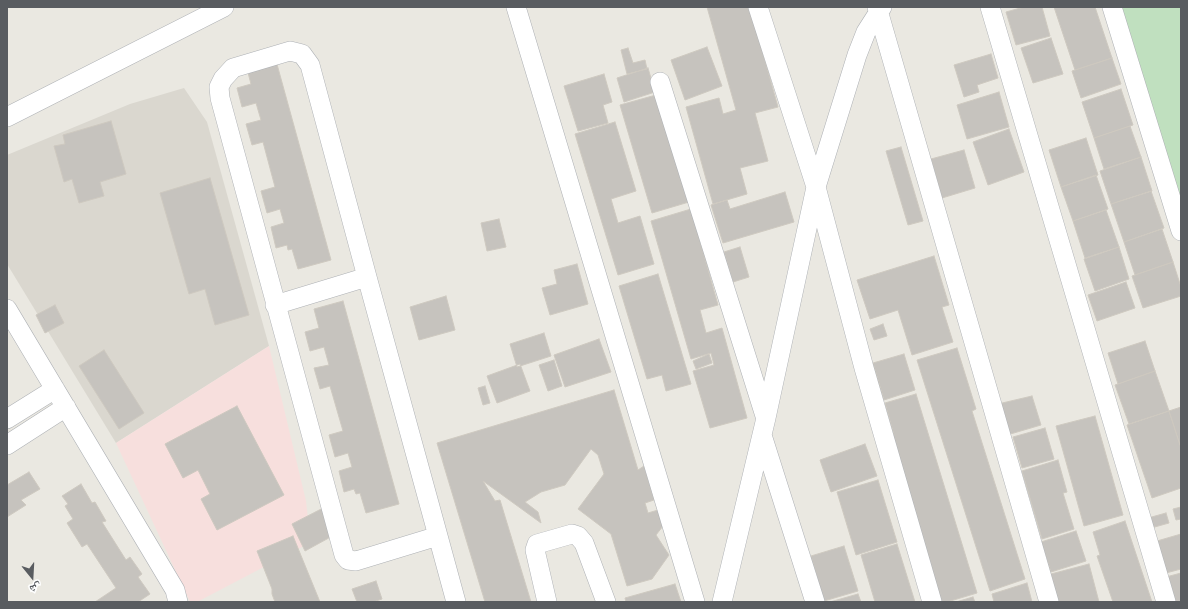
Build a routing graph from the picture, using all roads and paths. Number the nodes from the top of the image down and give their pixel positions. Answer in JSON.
{"nodes":[{"id":1,"x":224,"y":7,"type":"edge"},
{"id":2,"x":516,"y":7,"type":"edge"},
{"id":3,"x":758,"y":7,"type":"edge"},
{"id":4,"x":990,"y":7,"type":"edge"},
{"id":5,"x":1112,"y":7,"type":"edge"},
{"id":6,"x":879,"y":8,"type":"edge"},
{"id":7,"x":660,"y":82,"type":"dead end"},
{"id":8,"x":7,"y":117,"type":"edge"},
{"id":9,"x":816,"y":187,"type":"junction"},
{"id":10,"x":1181,"y":231,"type":"edge"},
{"id":11,"x":367,"y":277,"type":"junction"},
{"id":12,"x":275,"y":306,"type":"junction"},
{"id":13,"x":7,"y":309,"type":"edge"},
{"id":14,"x":55,"y":389,"type":"junction"},
{"id":15,"x":66,"y":407,"type":"junction"},
{"id":16,"x":7,"y":419,"type":"edge"},
{"id":17,"x":764,"y":426,"type":"junction"},
{"id":18,"x":7,"y":444,"type":"edge"},
{"id":19,"x":438,"y":536,"type":"junction"},
{"id":20,"x":178,"y":602,"type":"edge"},
{"id":21,"x":456,"y":602,"type":"edge"},
{"id":22,"x":547,"y":602,"type":"edge"},
{"id":23,"x":606,"y":602,"type":"edge"},
{"id":24,"x":695,"y":602,"type":"edge"},
{"id":25,"x":722,"y":602,"type":"edge"},
{"id":26,"x":815,"y":602,"type":"edge"},
{"id":27,"x":932,"y":602,"type":"edge"},
{"id":28,"x":1049,"y":602,"type":"edge"},
{"id":29,"x":1166,"y":602,"type":"edge"}],
"edges":[{"from":1,"to":8,"type":"street"},
{"from":2,"to":24,"type":"street"},
{"from":3,"to":9,"type":"street"},
{"from":4,"to":29,"type":"street"},
{"from":5,"to":10,"type":"street"},
{"from":6,"to":9,"type":"street"},
{"from":6,"to":28,"type":"street"},
{"from":7,"to":17,"type":"street"},
{"from":9,"to":17,"type":"street"},
{"from":9,"to":27,"type":"street"},
{"from":11,"to":12,"type":"street"},
{"from":11,"to":12,"type":"street"},
{"from":11,"to":19,"type":"street"},
{"from":12,"to":19,"type":"street"},
{"from":13,"to":14,"type":"street"},
{"from":14,"to":15,"type":"street"},
{"from":14,"to":16,"type":"street"},
{"from":15,"to":18,"type":"street"},
{"from":15,"to":20,"type":"street"},
{"from":17,"to":25,"type":"street"},
{"from":17,"to":26,"type":"street"},
{"from":19,"to":21,"type":"street"},
{"from":22,"to":23,"type":"street"}]}
